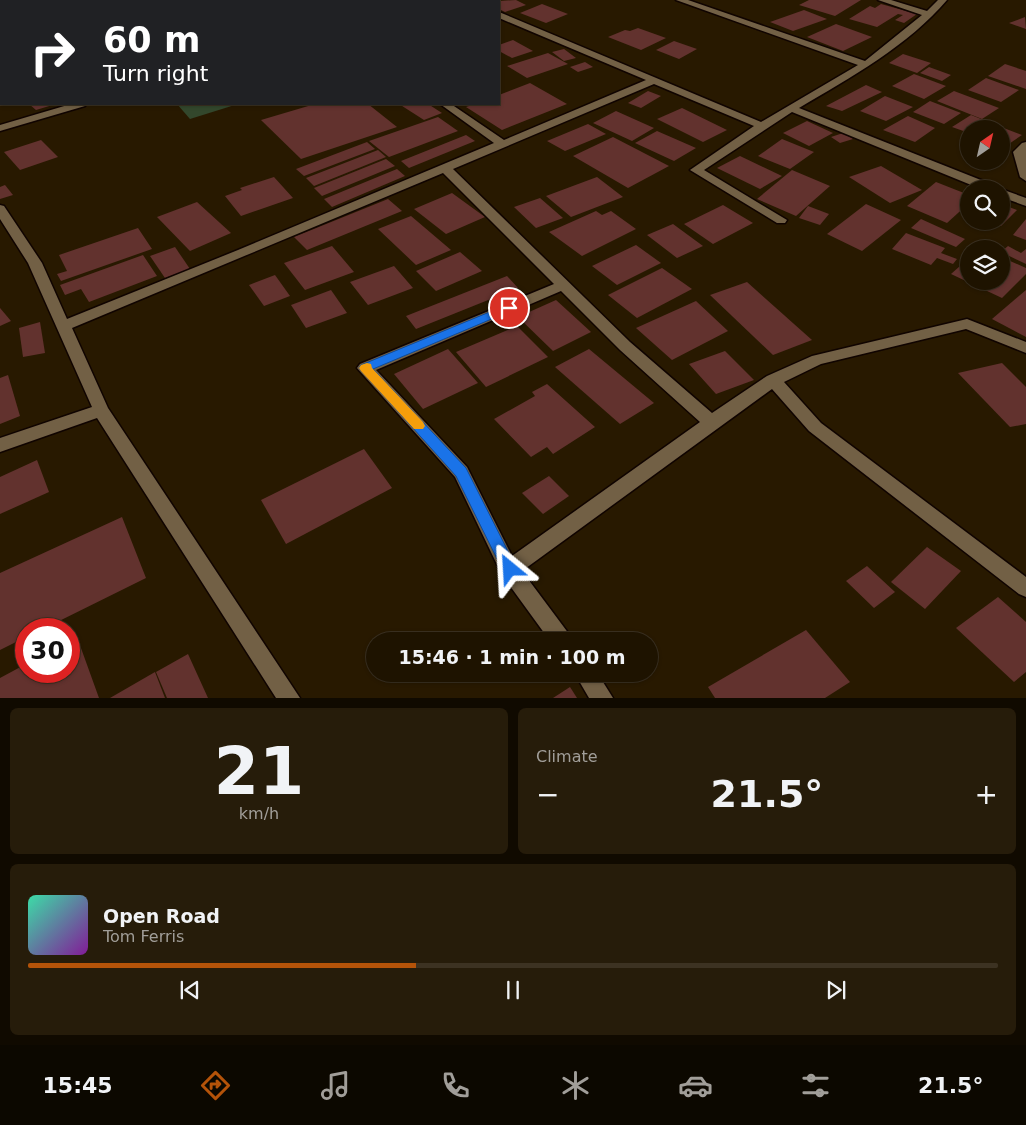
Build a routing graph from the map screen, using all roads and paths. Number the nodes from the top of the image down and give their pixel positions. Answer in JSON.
{"nodes":[{"id":1,"x":680,"y":0,"type":"edge"},
{"id":2,"x":882,"y":0,"type":"edge"},
{"id":3,"x":944,"y":0,"type":"edge"},
{"id":4,"x":929,"y":14,"type":"junction"},
{"id":5,"x":500,"y":15,"type":"edge"},
{"id":6,"x":866,"y":65,"type":"junction"},
{"id":7,"x":655,"y":80,"type":"junction"},
{"id":8,"x":79,"y":105,"type":"edge"},
{"id":9,"x":446,"y":105,"type":"edge"},
{"id":10,"x":791,"y":108,"type":"junction"},
{"id":11,"x":762,"y":126,"type":"junction"},
{"id":12,"x":0,"y":128,"type":"edge"},
{"id":13,"x":504,"y":145,"type":"junction"},
{"id":14,"x":1026,"y":145,"type":"edge"},
{"id":15,"x":446,"y":169,"type":"junction"},
{"id":16,"x":1026,"y":176,"type":"edge"},
{"id":17,"x":970,"y":180,"type":"edge"},
{"id":18,"x":1010,"y":196,"type":"edge"},
{"id":19,"x":1026,"y":202,"type":"edge"},
{"id":20,"x":0,"y":209,"type":"edge"},
{"id":21,"x":782,"y":220,"type":"dead end"},
{"id":22,"x":563,"y":285,"type":"junction"},
{"id":23,"x":63,"y":326,"type":"junction"},
{"id":24,"x":1026,"y":348,"type":"edge"},
{"id":25,"x":773,"y":380,"type":"junction"},
{"id":26,"x":101,"y":410,"type":"junction"},
{"id":27,"x":711,"y":422,"type":"junction"},
{"id":28,"x":0,"y":445,"type":"edge"},
{"id":29,"x":510,"y":569,"type":"junction"},
{"id":30,"x":1026,"y":588,"type":"edge"},
{"id":31,"x":556,"y":632,"type":"edge"},
{"id":32,"x":591,"y":682,"type":"edge"},
{"id":33,"x":288,"y":698,"type":"edge"},
{"id":34,"x":602,"y":698,"type":"edge"}],
"edges":[{"from":1,"to":6,"type":"street"},
{"from":2,"to":4,"type":"street"},
{"from":3,"to":4,"type":"street"},
{"from":4,"to":6,"type":"street"},
{"from":5,"to":7,"type":"street"},
{"from":6,"to":10,"type":"street"},
{"from":7,"to":11,"type":"street"},
{"from":7,"to":13,"type":"street"},
{"from":8,"to":12,"type":"street"},
{"from":9,"to":13,"type":"street"},
{"from":10,"to":11,"type":"street"},
{"from":10,"to":17,"type":"street"},
{"from":11,"to":21,"type":"street"},
{"from":13,"to":15,"type":"street"},
{"from":14,"to":16,"type":"street"},
{"from":15,"to":22,"type":"street"},
{"from":15,"to":23,"type":"street"},
{"from":18,"to":19,"type":"street"},
{"from":20,"to":23,"type":"street"},
{"from":22,"to":27,"type":"street"},
{"from":22,"to":29,"type":"street"},
{"from":23,"to":26,"type":"street"},
{"from":24,"to":25,"type":"street"},
{"from":25,"to":27,"type":"street"},
{"from":25,"to":30,"type":"street"},
{"from":26,"to":28,"type":"street"},
{"from":26,"to":33,"type":"street"},
{"from":27,"to":29,"type":"street"},
{"from":29,"to":31,"type":"street"},
{"from":32,"to":34,"type":"street"}]}
